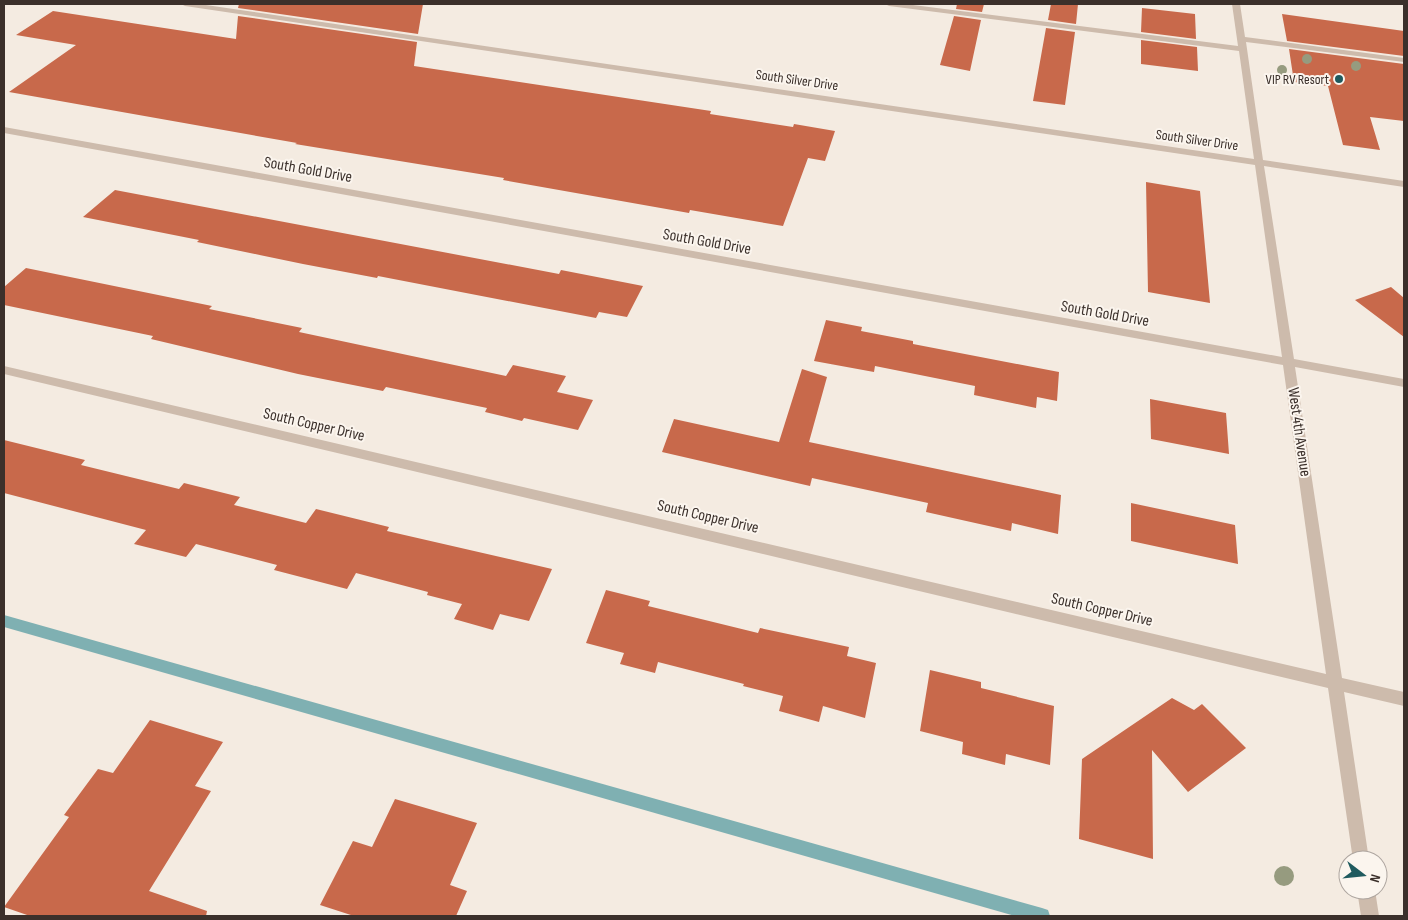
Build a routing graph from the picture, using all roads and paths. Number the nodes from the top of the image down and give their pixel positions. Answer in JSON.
{"nodes":[{"id":1,"x":185,"y":4,"type":"edge"},
{"id":2,"x":889,"y":4,"type":"edge"},
{"id":3,"x":1236,"y":4,"type":"edge"},
{"id":4,"x":1241,"y":39,"type":"junction"},
{"id":5,"x":1243,"y":49,"type":"junction"},
{"id":6,"x":1404,"y":60,"type":"edge"},
{"id":7,"x":4,"y":130,"type":"edge"},
{"id":8,"x":1260,"y":163,"type":"junction"},
{"id":9,"x":1404,"y":184,"type":"edge"},
{"id":10,"x":1289,"y":362,"type":"junction"},
{"id":11,"x":4,"y":370,"type":"edge"},
{"id":12,"x":1404,"y":383,"type":"edge"},
{"id":13,"x":1334,"y":682,"type":"junction"},
{"id":14,"x":1404,"y":699,"type":"edge"},
{"id":15,"x":1359,"y":850,"type":"edge"},
{"id":16,"x":1368,"y":900,"type":"edge"},
{"id":17,"x":1370,"y":916,"type":"edge"}],
"edges":[{"from":1,"to":8,"type":"street","name":"South Silver Drive"},
{"from":2,"to":5,"type":"street"},
{"from":3,"to":4,"type":"street","name":"West 4th Avenue"},
{"from":4,"to":5,"type":"street","name":"West 4th Avenue"},
{"from":4,"to":6,"type":"street"},
{"from":5,"to":8,"type":"street","name":"West 4th Avenue"},
{"from":7,"to":10,"type":"street","name":"South Gold Drive"},
{"from":8,"to":9,"type":"street","name":"South Silver Drive"},
{"from":8,"to":10,"type":"street","name":"West 4th Avenue"},
{"from":10,"to":12,"type":"street","name":"South Gold Drive"},
{"from":10,"to":13,"type":"street","name":"West 4th Avenue"},
{"from":11,"to":13,"type":"street","name":"South Copper Drive"},
{"from":13,"to":14,"type":"street","name":"South Copper Drive"},
{"from":13,"to":15,"type":"street","name":"West 4th Avenue"},
{"from":16,"to":17,"type":"street"}]}
